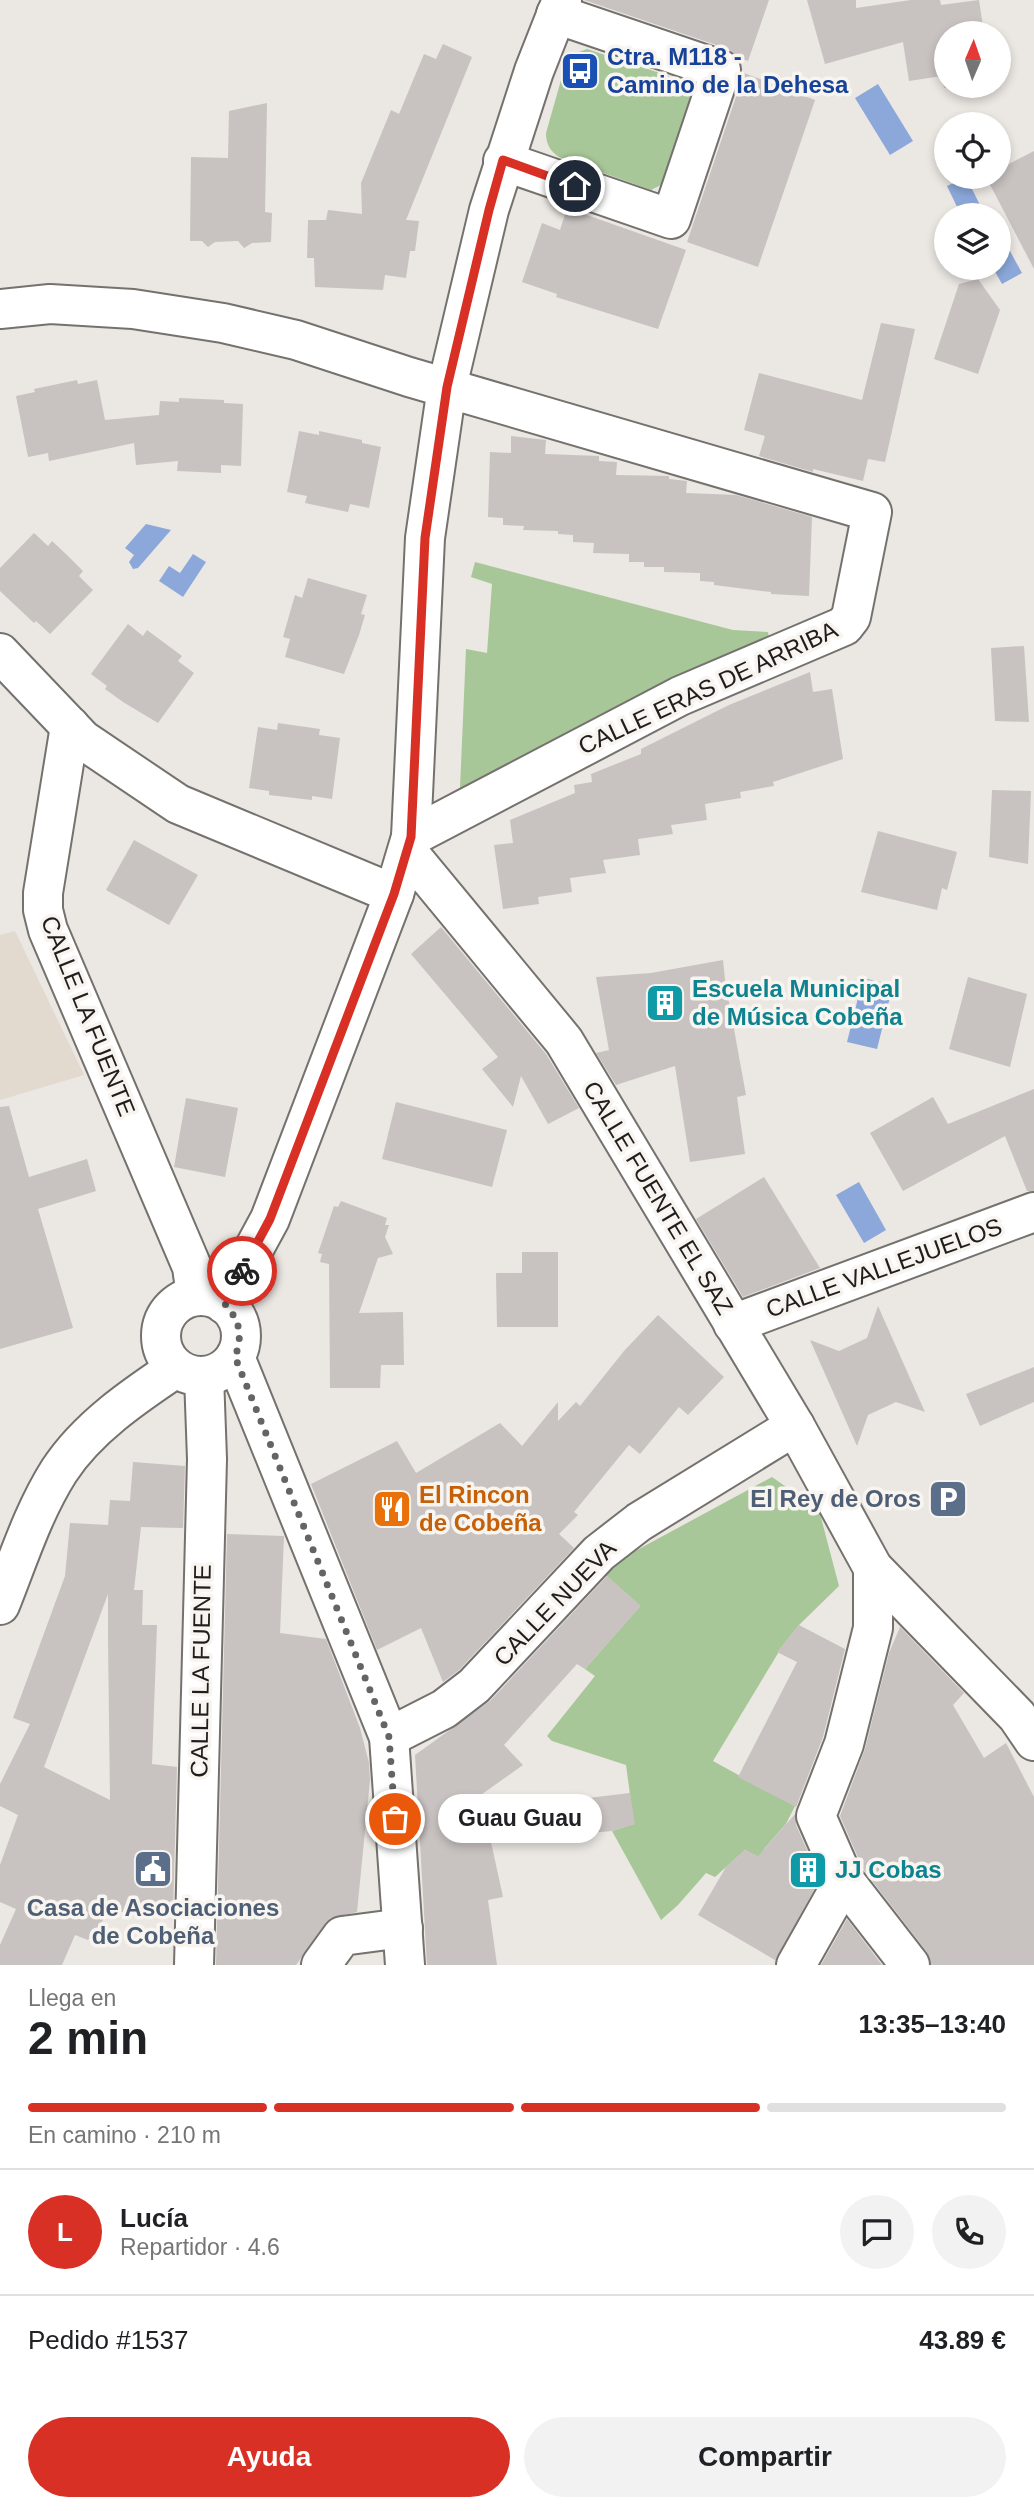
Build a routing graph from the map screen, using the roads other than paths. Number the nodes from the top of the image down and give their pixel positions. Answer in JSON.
{"nodes":[{"id":1,"x":559,"y":7,"type":"edge"},
{"id":2,"x":503,"y":160,"type":"junction"},
{"id":3,"x":0,"y":309,"type":"edge"},
{"id":4,"x":447,"y":387,"type":"junction"},
{"id":5,"x":0,"y":653,"type":"edge"},
{"id":6,"x":70,"y":726,"type":"junction"},
{"id":7,"x":409,"y":844,"type":"junction"},
{"id":8,"x":394,"y":894,"type":"junction"},
{"id":9,"x":1034,"y":1212,"type":"edge"},
{"id":10,"x":210,"y":1300,"type":"junction"},
{"id":11,"x":733,"y":1324,"type":"junction"},
{"id":12,"x":205,"y":1367,"type":"junction"},
{"id":13,"x":795,"y":1426,"type":"junction"},
{"id":14,"x":873,"y":1568,"type":"junction"},
{"id":15,"x":0,"y":1605,"type":"edge"},
{"id":16,"x":389,"y":1737,"type":"junction"},
{"id":17,"x":1034,"y":1741,"type":"edge"},
{"id":18,"x":844,"y":1880,"type":"junction"},
{"id":19,"x":404,"y":1947,"type":"edge"},
{"id":20,"x":194,"y":1965,"type":"edge"},
{"id":21,"x":321,"y":1965,"type":"edge"},
{"id":22,"x":796,"y":1965,"type":"edge"},
{"id":23,"x":910,"y":1965,"type":"edge"}],
"edges":[{"from":1,"to":2,"type":"street"},
{"from":1,"to":2,"type":"street"},
{"from":2,"to":4,"type":"street"},
{"from":3,"to":4,"type":"street"},
{"from":4,"to":7,"type":"street"},
{"from":4,"to":7,"type":"street","name":"CALLE ERAS DE ARRIBA"},
{"from":5,"to":6,"type":"street"},
{"from":6,"to":8,"type":"street"},
{"from":6,"to":10,"type":"street","name":"CALLE LA FUENTE"},
{"from":7,"to":8,"type":"street"},
{"from":7,"to":11,"type":"street","name":"CALLE FUENTE EL SAZ"},
{"from":8,"to":10,"type":"street"},
{"from":9,"to":11,"type":"street","name":"CALLE VALLEJUELOS"},
{"from":10,"to":12,"type":"street"},
{"from":10,"to":12,"type":"street"},
{"from":11,"to":13,"type":"street","name":"CALLE FUENTE EL SAZ"},
{"from":12,"to":15,"type":"street"},
{"from":12,"to":16,"type":"street"},
{"from":12,"to":20,"type":"street","name":"CALLE LA FUENTE"},
{"from":13,"to":14,"type":"street","name":"CALLE FUENTE EL SAZ"},
{"from":13,"to":16,"type":"street","name":"CALLE NUEVA"},
{"from":14,"to":17,"type":"street"},
{"from":14,"to":18,"type":"street"},
{"from":16,"to":19,"type":"street"},
{"from":18,"to":22,"type":"street"},
{"from":18,"to":23,"type":"street"},
{"from":19,"to":21,"type":"street"}]}
